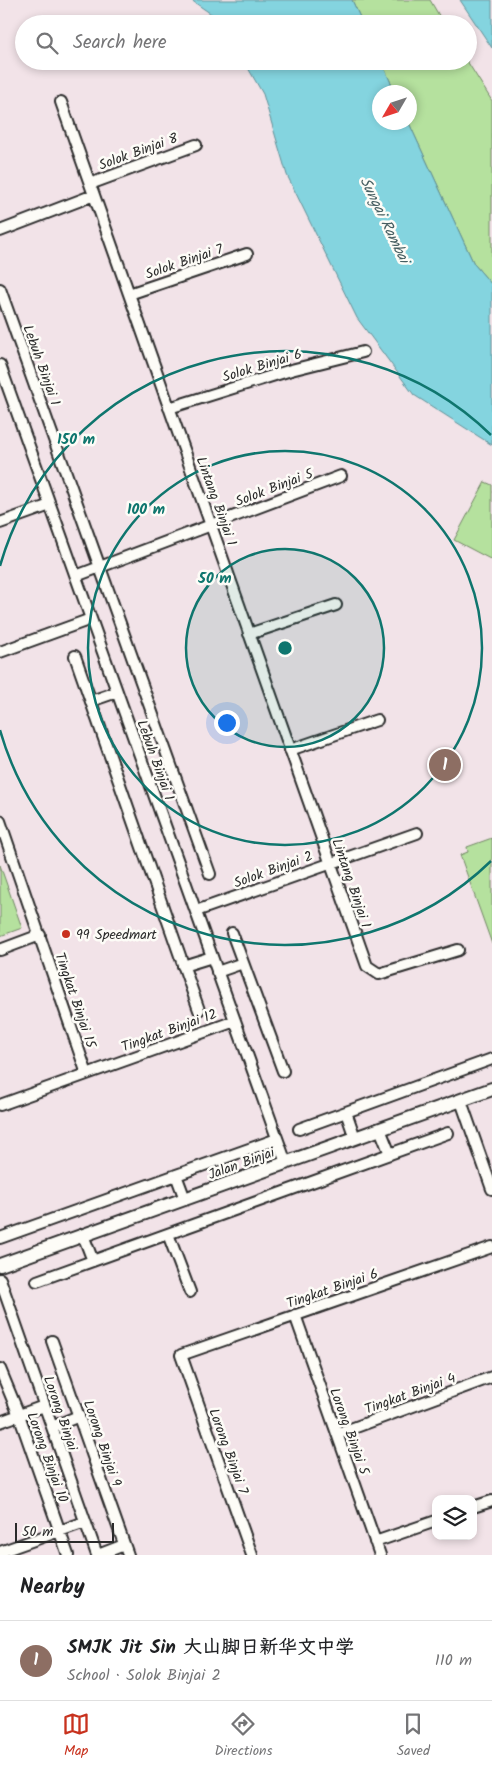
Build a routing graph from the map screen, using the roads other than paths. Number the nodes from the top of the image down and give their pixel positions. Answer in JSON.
{"nodes":[{"id":1,"x":61,"y":102,"type":"dead end"},
{"id":2,"x":196,"y":145,"type":"dead end"},
{"id":3,"x":90,"y":184,"type":"junction"},
{"id":4,"x":94,"y":195,"type":"junction"},
{"id":5,"x":0,"y":230,"type":"edge"},
{"id":6,"x":247,"y":254,"type":"dead end"},
{"id":7,"x":0,"y":289,"type":"edge"},
{"id":8,"x":129,"y":294,"type":"junction"},
{"id":9,"x":363,"y":352,"type":"dead end"},
{"id":10,"x":0,"y":366,"type":"edge"},
{"id":11,"x":4,"y":390,"type":"edge"},
{"id":12,"x":169,"y":408,"type":"junction"},
{"id":13,"x":341,"y":476,"type":"dead end"},
{"id":14,"x":50,"y":505,"type":"junction"},
{"id":15,"x":0,"y":523,"type":"edge"},
{"id":16,"x":211,"y":525,"type":"junction"},
{"id":17,"x":100,"y":567,"type":"junction"},
{"id":18,"x":76,"y":576,"type":"junction"},
{"id":19,"x":336,"y":604,"type":"dead end"},
{"id":20,"x":91,"y":620,"type":"junction"},
{"id":21,"x":249,"y":634,"type":"junction"},
{"id":22,"x":0,"y":652,"type":"edge"},
{"id":23,"x":75,"y":656,"type":"dead end"},
{"id":24,"x":117,"y":692,"type":"junction"},
{"id":25,"x":91,"y":701,"type":"junction"},
{"id":26,"x":377,"y":720,"type":"dead end"},
{"id":27,"x":290,"y":750,"type":"junction"},
{"id":28,"x":0,"y":821,"type":"edge"},
{"id":29,"x":417,"y":833,"type":"dead end"},
{"id":30,"x":331,"y":863,"type":"junction"},
{"id":31,"x":210,"y":874,"type":"dead end"},
{"id":32,"x":196,"y":911,"type":"junction"},
{"id":33,"x":232,"y":933,"type":"dead end"},
{"id":34,"x":40,"y":935,"type":"junction"},
{"id":35,"x":0,"y":950,"type":"edge"},
{"id":36,"x":458,"y":950,"type":"dead end"},
{"id":37,"x":212,"y":956,"type":"junction"},
{"id":38,"x":243,"y":963,"type":"junction"},
{"id":39,"x":184,"y":966,"type":"junction"},
{"id":40,"x":217,"y":972,"type":"junction"},
{"id":41,"x":199,"y":1010,"type":"dead end"},
{"id":42,"x":235,"y":1021,"type":"junction"},
{"id":43,"x":492,"y":1059,"type":"edge"},
{"id":44,"x":283,"y":1072,"type":"dead end"},
{"id":45,"x":88,"y":1074,"type":"junction"},
{"id":46,"x":492,"y":1090,"type":"edge"},
{"id":47,"x":460,"y":1101,"type":"junction"},
{"id":48,"x":0,"y":1105,"type":"edge"},
{"id":49,"x":346,"y":1112,"type":"junction"},
{"id":50,"x":298,"y":1129,"type":"dead end"},
{"id":51,"x":380,"y":1129,"type":"junction"},
{"id":52,"x":448,"y":1133,"type":"dead end"},
{"id":53,"x":356,"y":1138,"type":"junction"},
{"id":54,"x":277,"y":1139,"type":"junction"},
{"id":55,"x":390,"y":1154,"type":"junction"},
{"id":56,"x":286,"y":1163,"type":"junction"},
{"id":57,"x":176,"y":1175,"type":"junction"},
{"id":58,"x":492,"y":1189,"type":"edge"},
{"id":59,"x":185,"y":1199,"type":"junction"},
{"id":60,"x":168,"y":1234,"type":"junction"},
{"id":61,"x":83,"y":1235,"type":"junction"},
{"id":62,"x":0,"y":1238,"type":"edge"},
{"id":63,"x":492,"y":1247,"type":"edge"},
{"id":64,"x":93,"y":1261,"type":"junction"},
{"id":65,"x":0,"y":1265,"type":"edge"},
{"id":66,"x":0,"y":1279,"type":"edge"},
{"id":67,"x":37,"y":1281,"type":"dead end"},
{"id":68,"x":190,"y":1292,"type":"dead end"},
{"id":69,"x":295,"y":1315,"type":"junction"},
{"id":70,"x":52,"y":1341,"type":"dead end"},
{"id":71,"x":181,"y":1355,"type":"joint"},
{"id":72,"x":0,"y":1369,"type":"edge"},
{"id":73,"x":492,"y":1377,"type":"edge"},
{"id":74,"x":44,"y":1406,"type":"junction"},
{"id":75,"x":19,"y":1415,"type":"junction"},
{"id":76,"x":79,"y":1416,"type":"junction"},
{"id":77,"x":0,"y":1422,"type":"edge"},
{"id":78,"x":52,"y":1427,"type":"junction"},
{"id":79,"x":337,"y":1434,"type":"junction"},
{"id":80,"x":492,"y":1501,"type":"edge"},
{"id":81,"x":477,"y":1507,"type":"edge"},
{"id":82,"x":85,"y":1522,"type":"junction"},
{"id":83,"x":432,"y":1522,"type":"edge"},
{"id":84,"x":60,"y":1531,"type":"junction"},
{"id":85,"x":375,"y":1542,"type":"junction"},
{"id":86,"x":126,"y":1550,"type":"edge"},
{"id":87,"x":0,"y":1552,"type":"edge"},
{"id":88,"x":68,"y":1555,"type":"edge"},
{"id":89,"x":97,"y":1555,"type":"edge"},
{"id":90,"x":252,"y":1555,"type":"edge"},
{"id":91,"x":380,"y":1555,"type":"edge"}],
"edges":[{"from":1,"to":3,"type":"street","name":"Lintang Binjai 1"},
{"from":2,"to":3,"type":"street","name":"Solok Binjai 8"},
{"from":3,"to":4,"type":"street","name":"Lintang Binjai 1"},
{"from":4,"to":5,"type":"street"},
{"from":4,"to":8,"type":"street","name":"Lintang Binjai 1"},
{"from":6,"to":8,"type":"street","name":"Solok Binjai 7"},
{"from":7,"to":17,"type":"street","name":"Lebuh Binjai 1"},
{"from":8,"to":12,"type":"street","name":"Lintang Binjai 1"},
{"from":9,"to":12,"type":"street","name":"Solok Binjai 6"},
{"from":10,"to":11,"type":"street","name":"Lebuh Binjai 1"},
{"from":11,"to":14,"type":"street","name":"Lebuh Binjai 1"},
{"from":12,"to":16,"type":"street","name":"Lintang Binjai 1"},
{"from":13,"to":16,"type":"street","name":"Solok Binjai 5"},
{"from":14,"to":15,"type":"street"},
{"from":14,"to":18,"type":"street","name":"Lebuh Binjai 1"},
{"from":16,"to":17,"type":"street","name":"Solok Binjai 5"},
{"from":16,"to":21,"type":"street","name":"Lintang Binjai 1"},
{"from":17,"to":18,"type":"street","name":"Solok Binjai 5"},
{"from":17,"to":31,"type":"street","name":"Lebuh Binjai 1"},
{"from":18,"to":20,"type":"street","name":"Lebuh Binjai 1"},
{"from":19,"to":21,"type":"street"},
{"from":20,"to":22,"type":"street"},
{"from":20,"to":24,"type":"street","name":"Lebuh Binjai 1"},
{"from":21,"to":27,"type":"street","name":"Lintang Binjai 1"},
{"from":23,"to":25,"type":"street"},
{"from":24,"to":25,"type":"street"},
{"from":24,"to":32,"type":"street","name":"Lebuh Binjai 1"},
{"from":25,"to":39,"type":"street"},
{"from":26,"to":27,"type":"street"},
{"from":27,"to":30,"type":"street","name":"Lintang Binjai 1"},
{"from":28,"to":34,"type":"street","name":"Tingkat Binjai 15"},
{"from":29,"to":30,"type":"street","name":"Solok Binjai 2"},
{"from":30,"to":32,"type":"street","name":"Solok Binjai 2"},
{"from":30,"to":36,"type":"street","name":"Lintang Binjai 1"},
{"from":32,"to":37,"type":"street","name":"Lebuh Binjai 1"},
{"from":33,"to":38,"type":"street"},
{"from":34,"to":35,"type":"street"},
{"from":34,"to":45,"type":"street","name":"Tingkat Binjai 15"},
{"from":37,"to":39,"type":"street"},
{"from":37,"to":40,"type":"street","name":"Lebuh Binjai 1"},
{"from":38,"to":40,"type":"street"},
{"from":38,"to":44,"type":"street"},
{"from":39,"to":41,"type":"street"},
{"from":40,"to":42,"type":"street","name":"Lebuh Binjai 1"},
{"from":42,"to":45,"type":"street","name":"Tingkat Binjai 12"},
{"from":42,"to":54,"type":"street","name":"Lebuh Binjai 1"},
{"from":43,"to":49,"type":"street"},
{"from":45,"to":48,"type":"street","name":"Tingkat Binjai 12"},
{"from":46,"to":47,"type":"street","name":"Jalan Binjai"},
{"from":47,"to":51,"type":"street","name":"Jalan Binjai"},
{"from":47,"to":58,"type":"street"},
{"from":49,"to":50,"type":"street"},
{"from":49,"to":53,"type":"street"},
{"from":51,"to":53,"type":"street","name":"Jalan Binjai"},
{"from":51,"to":55,"type":"street"},
{"from":52,"to":55,"type":"street"},
{"from":53,"to":56,"type":"street","name":"Jalan Binjai"},
{"from":54,"to":56,"type":"street","name":"Lebuh Binjai 1"},
{"from":54,"to":57,"type":"street"},
{"from":55,"to":60,"type":"street"},
{"from":56,"to":59,"type":"street","name":"Jalan Binjai"},
{"from":57,"to":59,"type":"street"},
{"from":57,"to":62,"type":"street"},
{"from":59,"to":61,"type":"street","name":"Jalan Binjai"},
{"from":60,"to":64,"type":"street"},
{"from":60,"to":68,"type":"street"},
{"from":61,"to":64,"type":"street"},
{"from":61,"to":65,"type":"street","name":"Jalan Binjai"},
{"from":63,"to":69,"type":"street","name":"Tingkat Binjai 6"},
{"from":64,"to":67,"type":"street"},
{"from":66,"to":74,"type":"street","name":"Lorong Binjai"},
{"from":69,"to":71,"type":"street","name":"Tingkat Binjai 6"},
{"from":69,"to":79,"type":"street","name":"Lorong Binjai 5"},
{"from":70,"to":76,"type":"street","name":"Lorong Binjai 9"},
{"from":71,"to":90,"type":"street","name":"Lorong Binjai 7"},
{"from":72,"to":75,"type":"street","name":"Lorong Binjai 10"},
{"from":73,"to":79,"type":"street","name":"Tingkat Binjai 4"},
{"from":74,"to":75,"type":"street"},
{"from":74,"to":78,"type":"street","name":"Lorong Binjai"},
{"from":75,"to":77,"type":"street"},
{"from":75,"to":84,"type":"street","name":"Lorong Binjai 10"},
{"from":76,"to":78,"type":"street"},
{"from":76,"to":86,"type":"street","name":"Lorong Binjai 9"},
{"from":78,"to":82,"type":"street","name":"Lorong Binjai"},
{"from":79,"to":85,"type":"street","name":"Lorong Binjai 5"},
{"from":80,"to":81,"type":"street"},
{"from":82,"to":84,"type":"street"},
{"from":82,"to":89,"type":"street","name":"Lorong Binjai"},
{"from":83,"to":85,"type":"street"},
{"from":84,"to":87,"type":"street"},
{"from":84,"to":88,"type":"street","name":"Lorong Binjai 10"},
{"from":85,"to":91,"type":"street","name":"Lorong Binjai 5"},
{"from":86,"to":89,"type":"street"}]}
